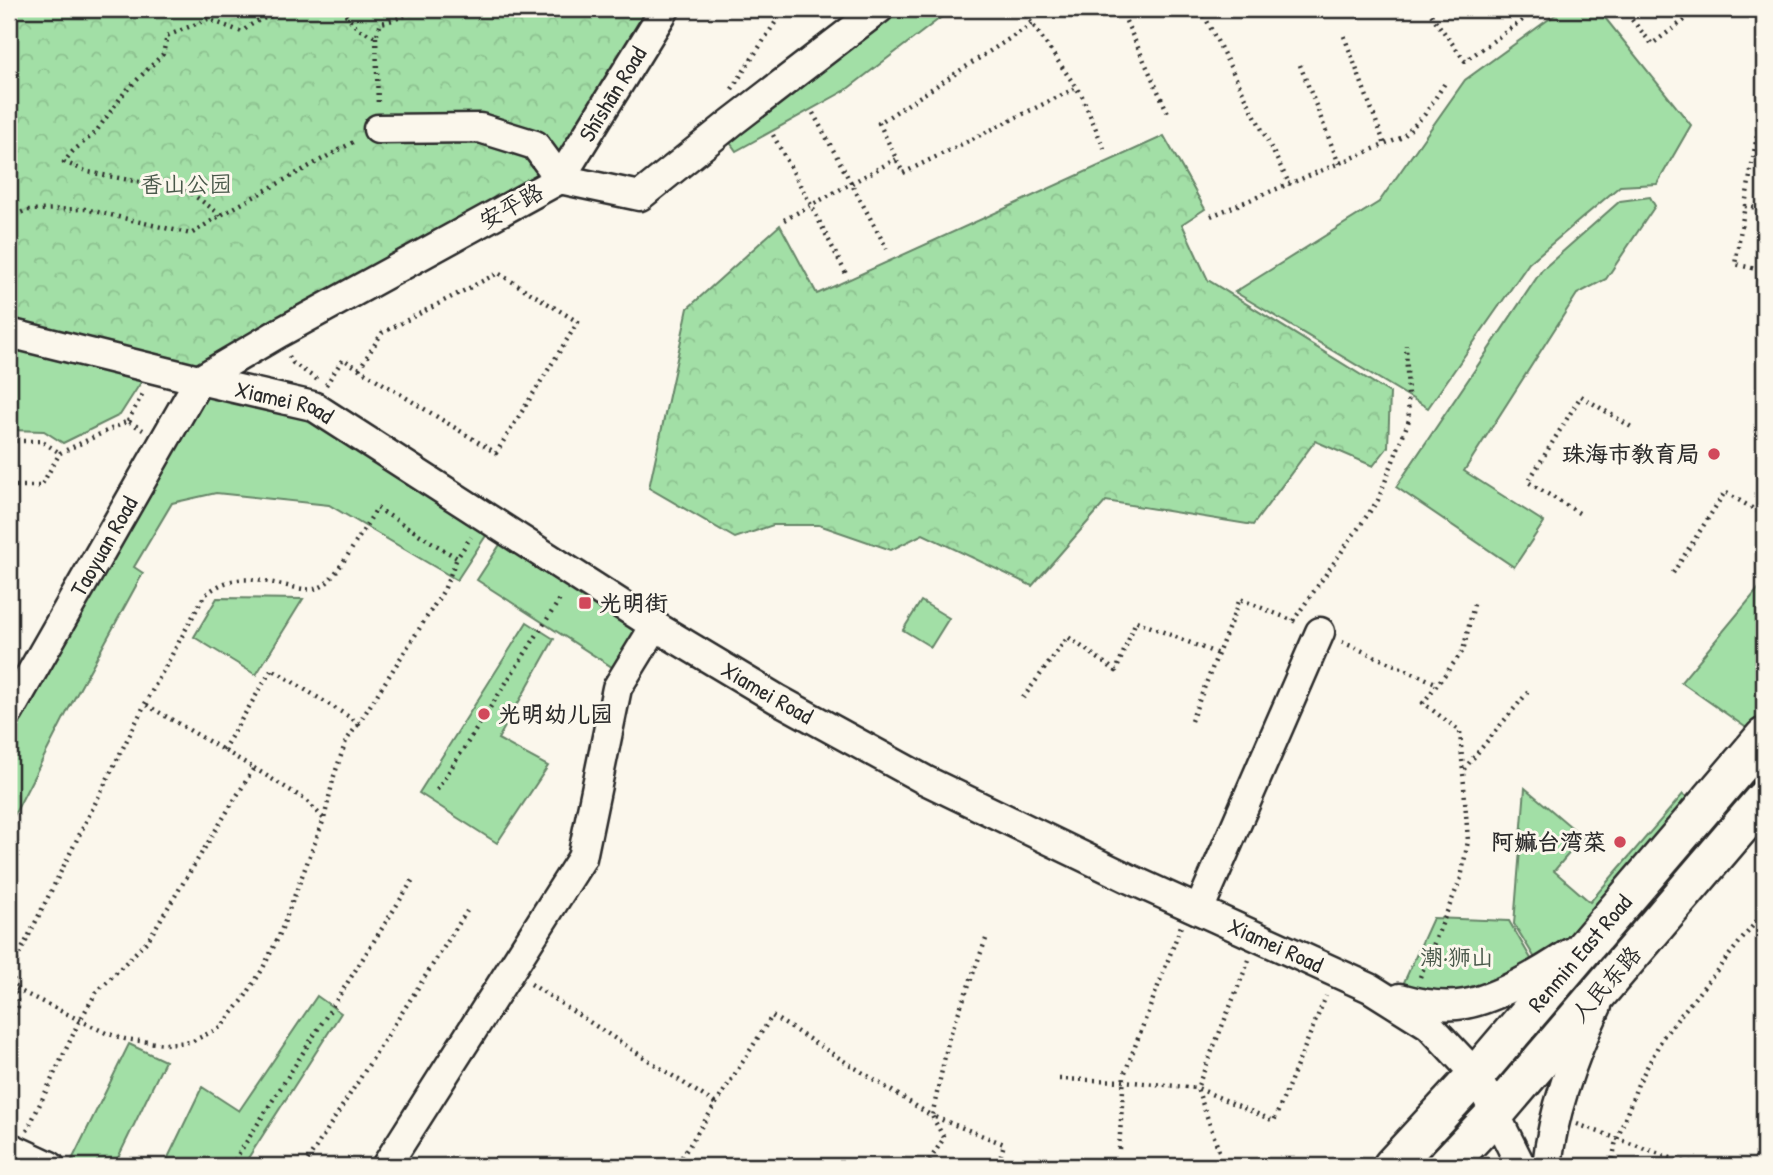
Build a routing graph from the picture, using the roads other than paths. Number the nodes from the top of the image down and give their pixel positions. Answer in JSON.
{"nodes":[{"id":1,"x":665,"y":9,"type":"edge"},
{"id":2,"x":879,"y":9,"type":"edge"},
{"id":3,"x":378,"y":129,"type":"road end"},
{"id":4,"x":560,"y":179,"type":"junction"},
{"id":5,"x":9,"y":333,"type":"edge"},
{"id":6,"x":199,"y":380,"type":"junction"},
{"id":7,"x":655,"y":626,"type":"junction"},
{"id":8,"x":1320,"y":632,"type":"dead end"},
{"id":9,"x":9,"y":712,"type":"edge"},
{"id":10,"x":1764,"y":737,"type":"edge"},
{"id":11,"x":1764,"y":799,"type":"edge"},
{"id":12,"x":1194,"y":908,"type":"junction"},
{"id":13,"x":1592,"y":938,"type":"junction"},
{"id":14,"x":1610,"y":979,"type":"junction"},
{"id":15,"x":1370,"y":988,"type":"junction"},
{"id":16,"x":1476,"y":1075,"type":"junction"},
{"id":17,"x":1496,"y":1113,"type":"junction"},
{"id":18,"x":13,"y":1149,"type":"edge"},
{"id":19,"x":50,"y":1166,"type":"edge"},
{"id":20,"x":386,"y":1166,"type":"edge"},
{"id":21,"x":1392,"y":1166,"type":"edge"},
{"id":22,"x":1446,"y":1166,"type":"edge"},
{"id":23,"x":1521,"y":1166,"type":"edge"},
{"id":24,"x":1547,"y":1166,"type":"edge"}],
"edges":[{"from":1,"to":4,"type":"street","name":"Shīshān Road"},
{"from":2,"to":4,"type":"street","name":"安平路"},
{"from":3,"to":4,"type":"street"},
{"from":4,"to":6,"type":"street","name":"安平路"},
{"from":5,"to":6,"type":"street","name":"Xiamei Road"},
{"from":6,"to":7,"type":"street","name":"Xiamei Road"},
{"from":6,"to":9,"type":"street","name":"Taoyuan Road"},
{"from":7,"to":12,"type":"street","name":"Xiamei Road"},
{"from":7,"to":20,"type":"street"},
{"from":8,"to":12,"type":"street"},
{"from":10,"to":13,"type":"main road","name":"Renmin East Road"},
{"from":11,"to":14,"type":"main road","name":"人民东路"},
{"from":12,"to":15,"type":"street","name":"Xiamei Road"},
{"from":13,"to":15,"type":"street"},
{"from":13,"to":16,"type":"main road","name":"Renmin East Road"},
{"from":14,"to":17,"type":"main road","name":"人民东路"},
{"from":14,"to":24,"type":"street"},
{"from":15,"to":16,"type":"street","name":"Xiamei Road"},
{"from":16,"to":17,"type":"street","name":"Xiamei Road"},
{"from":16,"to":21,"type":"main road","name":"Renmin East Road"},
{"from":17,"to":22,"type":"main road","name":"人民东路"},
{"from":17,"to":23,"type":"street","name":"Xiamei Road"},
{"from":18,"to":19,"type":"street"}]}
